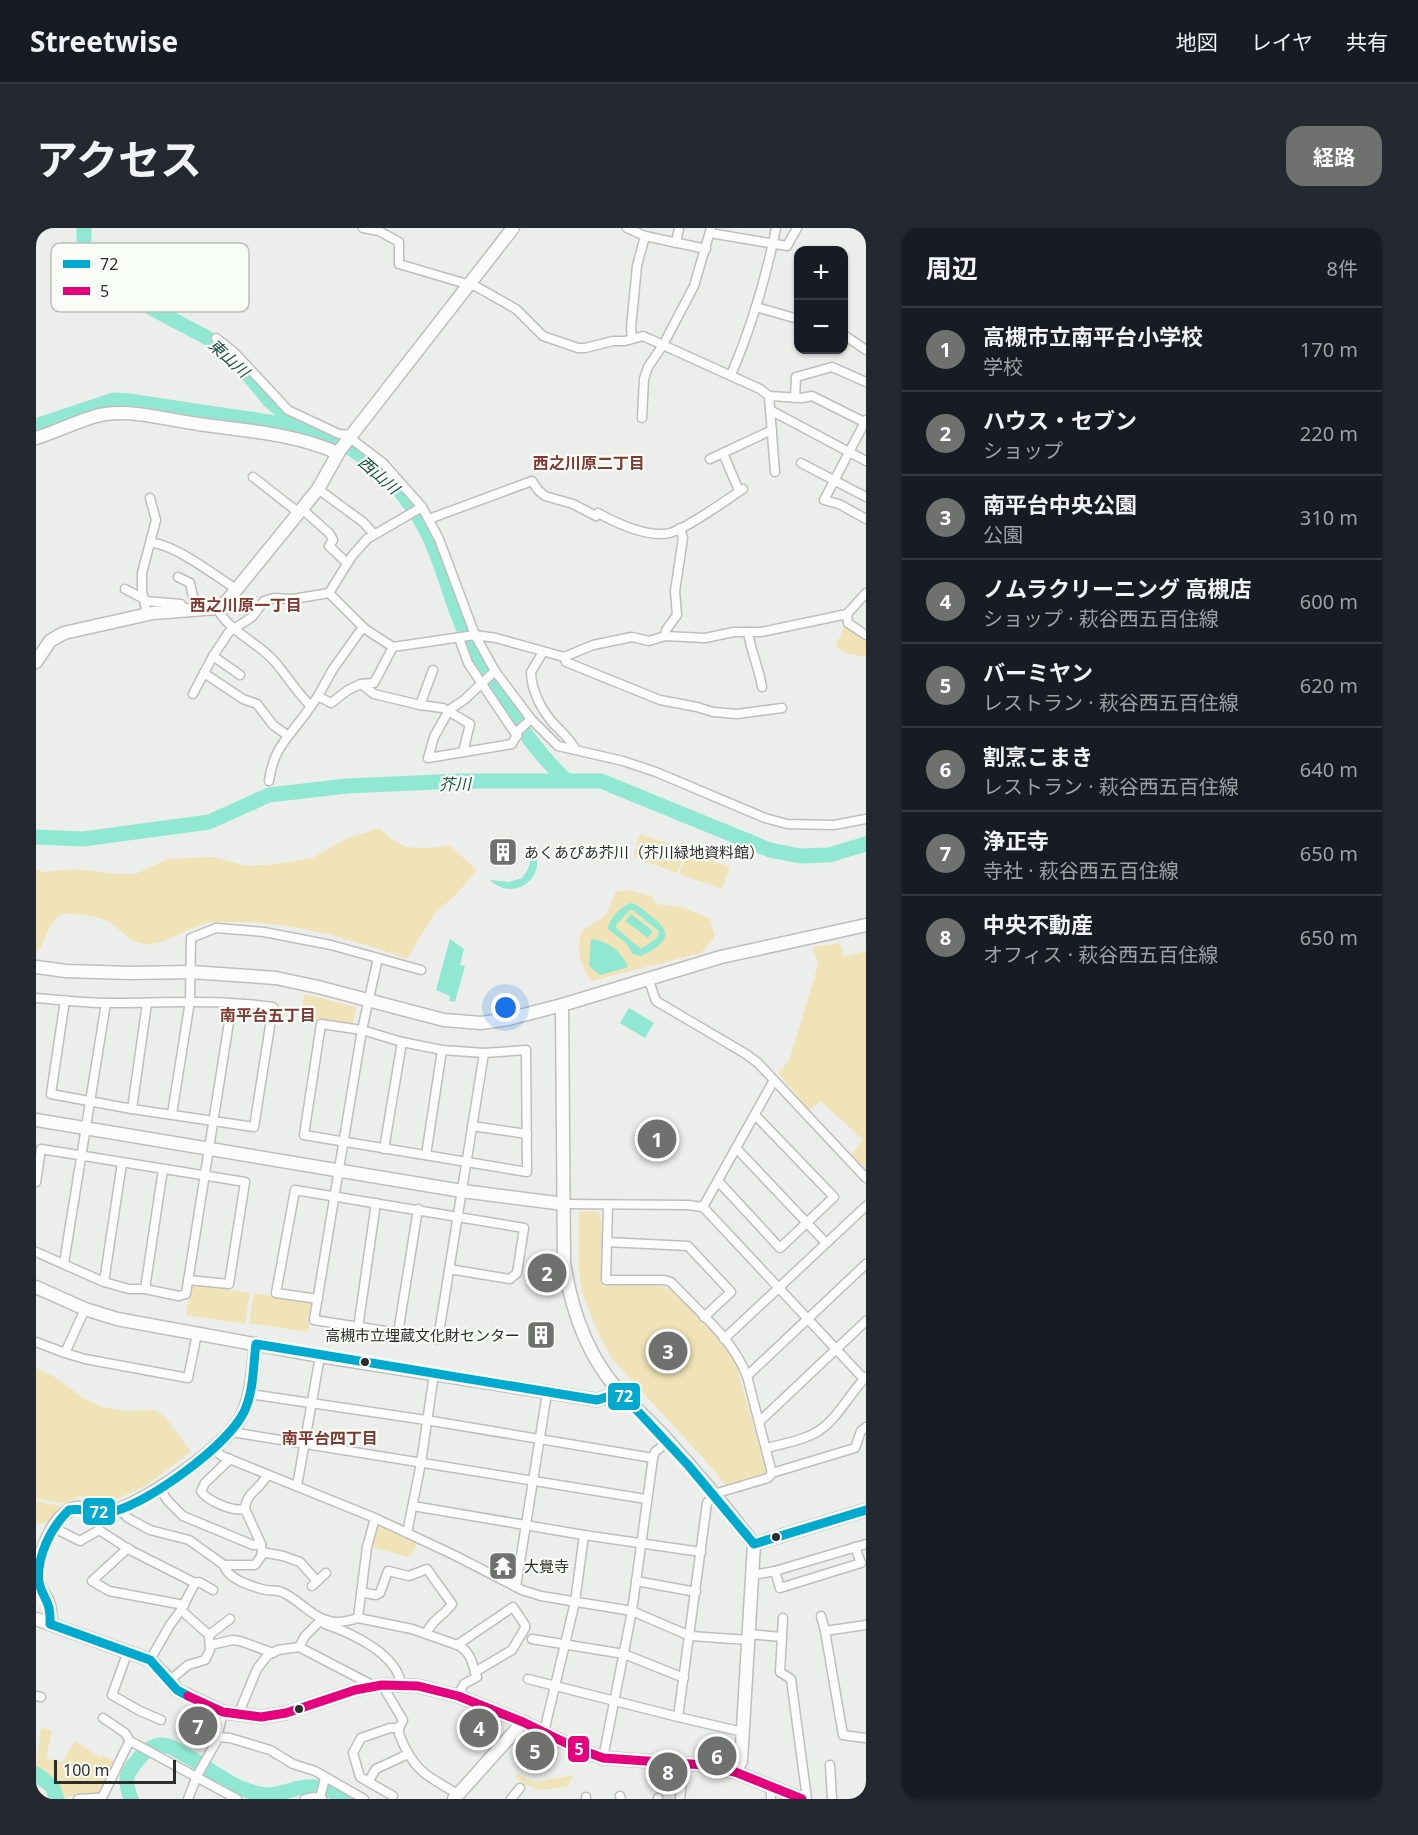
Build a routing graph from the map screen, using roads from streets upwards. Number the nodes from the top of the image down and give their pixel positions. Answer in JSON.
{"nodes":[{"id":1,"x":363,"y":228,"type":"edge"},
{"id":2,"x":513,"y":228,"type":"edge"},
{"id":3,"x":627,"y":228,"type":"edge"},
{"id":4,"x":679,"y":228,"type":"edge"},
{"id":5,"x":776,"y":228,"type":"edge"},
{"id":6,"x":797,"y":228,"type":"edge"},
{"id":7,"x":711,"y":230,"type":"edge"},
{"id":8,"x":645,"y":236,"type":"junction"},
{"id":9,"x":676,"y":243,"type":"junction"},
{"id":10,"x":773,"y":243,"type":"junction"},
{"id":11,"x":706,"y":249,"type":"junction"},
{"id":12,"x":468,"y":284,"type":"junction"},
{"id":13,"x":756,"y":307,"type":"junction"},
{"id":14,"x":794,"y":318,"type":"edge"},
{"id":15,"x":216,"y":338,"type":"dead end"},
{"id":16,"x":632,"y":338,"type":"junction"},
{"id":17,"x":848,"y":338,"type":"edge"},
{"id":18,"x":663,"y":345,"type":"junction"},
{"id":19,"x":866,"y":350,"type":"edge"},
{"id":20,"x":732,"y":375,"type":"junction"},
{"id":21,"x":866,"y":382,"type":"edge"},
{"id":22,"x":769,"y":396,"type":"junction"},
{"id":23,"x":795,"y":398,"type":"junction"},
{"id":24,"x":770,"y":410,"type":"junction"},
{"id":25,"x":642,"y":418,"type":"dead end"},
{"id":26,"x":866,"y":422,"type":"edge"},
{"id":27,"x":772,"y":430,"type":"junction"},
{"id":28,"x":351,"y":437,"type":"junction"},
{"id":29,"x":36,"y":438,"type":"edge"},
{"id":30,"x":339,"y":452,"type":"junction"},
{"id":31,"x":849,"y":452,"type":"junction"},
{"id":32,"x":723,"y":453,"type":"junction"},
{"id":33,"x":710,"y":459,"type":"dead end"},
{"id":34,"x":866,"y":461,"type":"edge"},
{"id":35,"x":801,"y":463,"type":"dead end"},
{"id":36,"x":775,"y":472,"type":"dead end"},
{"id":37,"x":253,"y":477,"type":"dead end"},
{"id":38,"x":834,"y":480,"type":"junction"},
{"id":39,"x":318,"y":489,"type":"junction"},
{"id":40,"x":866,"y":496,"type":"edge"},
{"id":41,"x":150,"y":498,"type":"dead end"},
{"id":42,"x":420,"y":508,"type":"junction"},
{"id":43,"x":300,"y":511,"type":"junction"},
{"id":44,"x":429,"y":519,"type":"junction"},
{"id":45,"x":866,"y":519,"type":"edge"},
{"id":46,"x":680,"y":528,"type":"junction"},
{"id":47,"x":374,"y":534,"type":"junction"},
{"id":48,"x":151,"y":543,"type":"junction"},
{"id":49,"x":347,"y":563,"type":"junction"},
{"id":50,"x":178,"y":577,"type":"dead end"},
{"id":51,"x":125,"y":589,"type":"dead end"},
{"id":52,"x":236,"y":589,"type":"junction"},
{"id":53,"x":329,"y":593,"type":"junction"},
{"id":54,"x":866,"y":593,"type":"edge"},
{"id":55,"x":144,"y":600,"type":"junction"},
{"id":56,"x":217,"y":608,"type":"junction"},
{"id":57,"x":191,"y":611,"type":"junction"},
{"id":58,"x":147,"y":614,"type":"junction"},
{"id":59,"x":847,"y":614,"type":"junction"},
{"id":60,"x":233,"y":627,"type":"junction"},
{"id":61,"x":363,"y":627,"type":"junction"},
{"id":62,"x":748,"y":632,"type":"junction"},
{"id":63,"x":866,"y":635,"type":"edge"},
{"id":64,"x":473,"y":636,"type":"junction"},
{"id":65,"x":665,"y":636,"type":"junction"},
{"id":66,"x":459,"y":638,"type":"junction"},
{"id":67,"x":393,"y":647,"type":"junction"},
{"id":68,"x":543,"y":652,"type":"junction"},
{"id":69,"x":213,"y":656,"type":"junction"},
{"id":70,"x":564,"y":657,"type":"junction"},
{"id":71,"x":36,"y":662,"type":"edge"},
{"id":72,"x":433,"y":669,"type":"dead end"},
{"id":73,"x":495,"y":671,"type":"junction"},
{"id":74,"x":204,"y":673,"type":"junction"},
{"id":75,"x":240,"y":675,"type":"dead end"},
{"id":76,"x":482,"y":682,"type":"junction"},
{"id":77,"x":361,"y":684,"type":"junction"},
{"id":78,"x":762,"y":687,"type":"dead end"},
{"id":79,"x":193,"y":694,"type":"dead end"},
{"id":80,"x":318,"y":696,"type":"junction"},
{"id":81,"x":420,"y":705,"type":"junction"},
{"id":82,"x":311,"y":706,"type":"junction"},
{"id":83,"x":782,"y":708,"type":"dead end"},
{"id":84,"x":449,"y":711,"type":"junction"},
{"id":85,"x":530,"y":721,"type":"junction"},
{"id":86,"x":518,"y":733,"type":"junction"},
{"id":87,"x":287,"y":735,"type":"junction"},
{"id":88,"x":576,"y":750,"type":"junction"},
{"id":89,"x":463,"y":752,"type":"junction"},
{"id":90,"x":269,"y":781,"type":"dead end"},
{"id":91,"x":866,"y":819,"type":"edge"},
{"id":92,"x":866,"y":925,"type":"edge"},
{"id":93,"x":378,"y":958,"type":"junction"},
{"id":94,"x":36,"y":967,"type":"edge"},
{"id":95,"x":421,"y":970,"type":"dead end"},
{"id":96,"x":191,"y":972,"type":"junction"},
{"id":97,"x":648,"y":978,"type":"junction"},
{"id":98,"x":36,"y":998,"type":"edge"},
{"id":99,"x":65,"y":1000,"type":"junction"},
{"id":100,"x":368,"y":1000,"type":"junction"},
{"id":101,"x":190,"y":1001,"type":"junction"},
{"id":102,"x":106,"y":1003,"type":"junction"},
{"id":103,"x":147,"y":1003,"type":"junction"},
{"id":104,"x":232,"y":1003,"type":"junction"},
{"id":105,"x":562,"y":1005,"type":"junction"},
{"id":106,"x":362,"y":1030,"type":"junction"},
{"id":107,"x":402,"y":1042,"type":"junction"},
{"id":108,"x":442,"y":1050,"type":"junction"},
{"id":109,"x":484,"y":1053,"type":"junction"},
{"id":110,"x":774,"y":1080,"type":"junction"},
{"id":111,"x":90,"y":1102,"type":"junction"},
{"id":112,"x":132,"y":1109,"type":"junction"},
{"id":113,"x":172,"y":1114,"type":"junction"},
{"id":114,"x":755,"y":1115,"type":"junction"},
{"id":115,"x":36,"y":1120,"type":"edge"},
{"id":116,"x":212,"y":1120,"type":"junction"},
{"id":117,"x":472,"y":1126,"type":"junction"},
{"id":118,"x":86,"y":1128,"type":"junction"},
{"id":119,"x":527,"y":1134,"type":"junction"},
{"id":120,"x":343,"y":1142,"type":"junction"},
{"id":121,"x":208,"y":1148,"type":"junction"},
{"id":122,"x":736,"y":1148,"type":"junction"},
{"id":123,"x":384,"y":1149,"type":"junction"},
{"id":124,"x":426,"y":1155,"type":"junction"},
{"id":125,"x":82,"y":1156,"type":"junction"},
{"id":126,"x":466,"y":1162,"type":"junction"},
{"id":127,"x":122,"y":1163,"type":"junction"},
{"id":128,"x":163,"y":1169,"type":"junction"},
{"id":129,"x":339,"y":1169,"type":"junction"},
{"id":130,"x":204,"y":1175,"type":"junction"},
{"id":131,"x":866,"y":1178,"type":"edge"},
{"id":132,"x":718,"y":1181,"type":"junction"},
{"id":133,"x":36,"y":1182,"type":"edge"},
{"id":134,"x":462,"y":1191,"type":"junction"},
{"id":135,"x":334,"y":1197,"type":"junction"},
{"id":136,"x":376,"y":1203,"type":"junction"},
{"id":137,"x":564,"y":1204,"type":"junction"},
{"id":138,"x":608,"y":1206,"type":"junction"},
{"id":139,"x":866,"y":1206,"type":"edge"},
{"id":140,"x":703,"y":1207,"type":"junction"},
{"id":141,"x":417,"y":1209,"type":"junction"},
{"id":142,"x":458,"y":1216,"type":"junction"},
{"id":143,"x":807,"y":1222,"type":"junction"},
{"id":144,"x":607,"y":1242,"type":"junction"},
{"id":145,"x":826,"y":1243,"type":"junction"},
{"id":146,"x":36,"y":1252,"type":"edge"},
{"id":147,"x":64,"y":1263,"type":"junction"},
{"id":148,"x":866,"y":1264,"type":"edge"},
{"id":149,"x":449,"y":1269,"type":"junction"},
{"id":150,"x":188,"y":1280,"type":"junction"},
{"id":151,"x":104,"y":1282,"type":"junction"},
{"id":152,"x":36,"y":1287,"type":"edge"},
{"id":153,"x":779,"y":1288,"type":"junction"},
{"id":154,"x":145,"y":1289,"type":"junction"},
{"id":155,"x":318,"y":1299,"type":"junction"},
{"id":156,"x":85,"y":1309,"type":"junction"},
{"id":157,"x":704,"y":1317,"type":"junction"},
{"id":158,"x":808,"y":1319,"type":"junction"},
{"id":159,"x":866,"y":1321,"type":"edge"},
{"id":160,"x":357,"y":1328,"type":"junction"},
{"id":161,"x":398,"y":1333,"type":"junction"},
{"id":162,"x":197,"y":1334,"type":"junction"},
{"id":163,"x":724,"y":1339,"type":"junction"},
{"id":164,"x":36,"y":1342,"type":"edge"},
{"id":165,"x":256,"y":1344,"type":"junction"},
{"id":166,"x":836,"y":1349,"type":"junction"},
{"id":167,"x":65,"y":1353,"type":"junction"},
{"id":168,"x":320,"y":1356,"type":"junction"},
{"id":169,"x":434,"y":1374,"type":"junction"},
{"id":170,"x":747,"y":1376,"type":"junction"},
{"id":171,"x":865,"y":1378,"type":"edge"},
{"id":172,"x":618,"y":1389,"type":"junction"},
{"id":173,"x":547,"y":1393,"type":"junction"},
{"id":174,"x":249,"y":1394,"type":"junction"},
{"id":175,"x":311,"y":1403,"type":"junction"},
{"id":176,"x":426,"y":1420,"type":"junction"},
{"id":177,"x":759,"y":1422,"type":"junction"},
{"id":178,"x":866,"y":1427,"type":"edge"},
{"id":179,"x":231,"y":1432,"type":"junction"},
{"id":180,"x":540,"y":1439,"type":"junction"},
{"id":181,"x":668,"y":1441,"type":"junction"},
{"id":182,"x":305,"y":1445,"type":"junction"},
{"id":183,"x":766,"y":1448,"type":"junction"},
{"id":184,"x":213,"y":1449,"type":"junction"},
{"id":185,"x":652,"y":1458,"type":"junction"},
{"id":186,"x":230,"y":1460,"type":"junction"},
{"id":187,"x":421,"y":1463,"type":"junction"},
{"id":188,"x":772,"y":1473,"type":"junction"},
{"id":189,"x":267,"y":1474,"type":"junction"},
{"id":190,"x":533,"y":1482,"type":"junction"},
{"id":191,"x":297,"y":1485,"type":"junction"},
{"id":192,"x":159,"y":1488,"type":"junction"},
{"id":193,"x":714,"y":1494,"type":"junction"},
{"id":194,"x":646,"y":1499,"type":"junction"},
{"id":195,"x":413,"y":1506,"type":"junction"},
{"id":196,"x":119,"y":1509,"type":"junction"},
{"id":197,"x":245,"y":1509,"type":"junction"},
{"id":198,"x":865,"y":1512,"type":"edge"},
{"id":199,"x":375,"y":1518,"type":"junction"},
{"id":200,"x":526,"y":1525,"type":"junction"},
{"id":201,"x":54,"y":1528,"type":"junction"},
{"id":202,"x":407,"y":1533,"type":"junction"},
{"id":203,"x":584,"y":1535,"type":"junction"},
{"id":204,"x":641,"y":1544,"type":"junction"},
{"id":205,"x":754,"y":1544,"type":"junction"},
{"id":206,"x":866,"y":1544,"type":"edge"},
{"id":207,"x":855,"y":1547,"type":"junction"},
{"id":208,"x":128,"y":1548,"type":"junction"},
{"id":209,"x":262,"y":1548,"type":"junction"},
{"id":210,"x":701,"y":1552,"type":"junction"},
{"id":211,"x":224,"y":1565,"type":"junction"},
{"id":212,"x":775,"y":1571,"type":"junction"},
{"id":213,"x":326,"y":1573,"type":"dead end"},
{"id":214,"x":753,"y":1575,"type":"junction"},
{"id":215,"x":636,"y":1581,"type":"junction"},
{"id":216,"x":195,"y":1583,"type":"junction"},
{"id":217,"x":516,"y":1587,"type":"junction"},
{"id":218,"x":213,"y":1590,"type":"dead end"},
{"id":219,"x":361,"y":1592,"type":"junction"},
{"id":220,"x":696,"y":1592,"type":"junction"},
{"id":221,"x":574,"y":1602,"type":"junction"},
{"id":222,"x":183,"y":1607,"type":"junction"},
{"id":223,"x":632,"y":1611,"type":"junction"},
{"id":224,"x":821,"y":1616,"type":"dead end"},
{"id":225,"x":317,"y":1618,"type":"junction"},
{"id":226,"x":358,"y":1618,"type":"junction"},
{"id":227,"x":783,"y":1618,"type":"dead end"},
{"id":228,"x":36,"y":1619,"type":"edge"},
{"id":229,"x":230,"y":1619,"type":"dead end"},
{"id":230,"x":50,"y":1624,"type":"junction"},
{"id":231,"x":866,"y":1625,"type":"edge"},
{"id":232,"x":825,"y":1631,"type":"junction"},
{"id":233,"x":426,"y":1634,"type":"junction"},
{"id":234,"x":209,"y":1635,"type":"junction"},
{"id":235,"x":690,"y":1636,"type":"junction"},
{"id":236,"x":749,"y":1637,"type":"junction"},
{"id":237,"x":782,"y":1637,"type":"junction"},
{"id":238,"x":532,"y":1639,"type":"dead end"},
{"id":239,"x":565,"y":1644,"type":"junction"},
{"id":240,"x":211,"y":1645,"type":"junction"},
{"id":241,"x":457,"y":1645,"type":"junction"},
{"id":242,"x":299,"y":1647,"type":"junction"},
{"id":243,"x":128,"y":1651,"type":"junction"},
{"id":244,"x":273,"y":1653,"type":"junction"},
{"id":245,"x":624,"y":1654,"type":"junction"},
{"id":246,"x":150,"y":1660,"type":"junction"},
{"id":247,"x":475,"y":1672,"type":"junction"},
{"id":248,"x":684,"y":1678,"type":"junction"},
{"id":249,"x":528,"y":1679,"type":"dead end"},
{"id":250,"x":169,"y":1681,"type":"junction"},
{"id":251,"x":401,"y":1685,"type":"junction"},
{"id":252,"x":378,"y":1686,"type":"junction"},
{"id":253,"x":556,"y":1686,"type":"junction"},
{"id":254,"x":459,"y":1696,"type":"junction"},
{"id":255,"x":614,"y":1701,"type":"junction"},
{"id":256,"x":223,"y":1712,"type":"junction"},
{"id":257,"x":238,"y":1715,"type":"junction"},
{"id":258,"x":678,"y":1717,"type":"junction"},
{"id":259,"x":102,"y":1718,"type":"dead end"},
{"id":260,"x":161,"y":1720,"type":"dead end"},
{"id":261,"x":523,"y":1722,"type":"junction"},
{"id":262,"x":399,"y":1728,"type":"junction"},
{"id":263,"x":544,"y":1732,"type":"junction"},
{"id":264,"x":742,"y":1732,"type":"junction"},
{"id":265,"x":217,"y":1737,"type":"junction"},
{"id":266,"x":130,"y":1741,"type":"junction"},
{"id":267,"x":865,"y":1741,"type":"edge"},
{"id":268,"x":408,"y":1754,"type":"junction"},
{"id":269,"x":603,"y":1758,"type":"junction"},
{"id":270,"x":684,"y":1762,"type":"junction"},
{"id":271,"x":830,"y":1765,"type":"dead end"},
{"id":272,"x":735,"y":1772,"type":"junction"},
{"id":273,"x":199,"y":1773,"type":"junction"},
{"id":274,"x":325,"y":1778,"type":"junction"},
{"id":275,"x":368,"y":1782,"type":"junction"},
{"id":276,"x":520,"y":1788,"type":"dead end"},
{"id":277,"x":771,"y":1792,"type":"edge"},
{"id":278,"x":106,"y":1796,"type":"edge"},
{"id":279,"x":393,"y":1796,"type":"dead end"},
{"id":280,"x":456,"y":1796,"type":"edge"},
{"id":281,"x":78,"y":1799,"type":"edge"},
{"id":282,"x":188,"y":1799,"type":"edge"},
{"id":283,"x":237,"y":1799,"type":"edge"},
{"id":284,"x":305,"y":1799,"type":"edge"},
{"id":285,"x":321,"y":1799,"type":"edge"},
{"id":286,"x":364,"y":1799,"type":"edge"},
{"id":287,"x":511,"y":1799,"type":"edge"},
{"id":288,"x":681,"y":1799,"type":"edge"},
{"id":289,"x":802,"y":1799,"type":"edge"},
{"id":290,"x":807,"y":1799,"type":"edge"},
{"id":291,"x":832,"y":1799,"type":"edge"}],
"edges":[{"from":1,"to":12,"type":"street"},
{"from":2,"to":12,"type":"street"},
{"from":3,"to":8,"type":"street"},
{"from":4,"to":9,"type":"street"},
{"from":5,"to":10,"type":"street"},
{"from":6,"to":10,"type":"street"},
{"from":7,"to":10,"type":"street"},
{"from":7,"to":11,"type":"street"},
{"from":8,"to":9,"type":"street"},
{"from":8,"to":16,"type":"street"},
{"from":9,"to":11,"type":"street"},
{"from":10,"to":13,"type":"street"},
{"from":11,"to":18,"type":"street"},
{"from":12,"to":16,"type":"street"},
{"from":12,"to":28,"type":"street"},
{"from":13,"to":14,"type":"street"},
{"from":13,"to":20,"type":"street"},
{"from":15,"to":28,"type":"street"},
{"from":16,"to":18,"type":"street"},
{"from":17,"to":19,"type":"street"},
{"from":18,"to":20,"type":"street"},
{"from":18,"to":25,"type":"street"},
{"from":20,"to":22,"type":"street"},
{"from":21,"to":23,"type":"street"},
{"from":22,"to":23,"type":"street"},
{"from":22,"to":24,"type":"street"},
{"from":23,"to":26,"type":"street"},
{"from":24,"to":27,"type":"street"},
{"from":24,"to":31,"type":"street"},
{"from":26,"to":31,"type":"street"},
{"from":27,"to":32,"type":"street"},
{"from":27,"to":36,"type":"street"},
{"from":28,"to":30,"type":"street"},
{"from":28,"to":42,"type":"street"},
{"from":29,"to":30,"type":"street"},
{"from":30,"to":39,"type":"street"},
{"from":31,"to":34,"type":"street"},
{"from":31,"to":38,"type":"street"},
{"from":32,"to":33,"type":"street"},
{"from":32,"to":46,"type":"street"},
{"from":35,"to":38,"type":"street"},
{"from":37,"to":43,"type":"street"},
{"from":38,"to":40,"type":"street"},
{"from":38,"to":45,"type":"street"},
{"from":39,"to":43,"type":"street"},
{"from":39,"to":47,"type":"street"},
{"from":41,"to":48,"type":"street"},
{"from":42,"to":44,"type":"street"},
{"from":42,"to":47,"type":"street"},
{"from":43,"to":49,"type":"street"},
{"from":43,"to":52,"type":"street"},
{"from":44,"to":46,"type":"street"},
{"from":44,"to":64,"type":"street"},
{"from":46,"to":65,"type":"street"},
{"from":47,"to":49,"type":"street"},
{"from":48,"to":52,"type":"street"},
{"from":48,"to":55,"type":"street"},
{"from":49,"to":53,"type":"street"},
{"from":50,"to":57,"type":"street"},
{"from":51,"to":55,"type":"street"},
{"from":52,"to":56,"type":"street"},
{"from":53,"to":60,"type":"street"},
{"from":53,"to":61,"type":"street"},
{"from":54,"to":59,"type":"street"},
{"from":55,"to":57,"type":"street"},
{"from":55,"to":58,"type":"street"},
{"from":56,"to":57,"type":"street"},
{"from":56,"to":60,"type":"street"},
{"from":57,"to":58,"type":"street"},
{"from":58,"to":71,"type":"street"},
{"from":59,"to":62,"type":"street"},
{"from":59,"to":63,"type":"street"},
{"from":60,"to":69,"type":"street"},
{"from":60,"to":82,"type":"street"},
{"from":61,"to":67,"type":"street"},
{"from":61,"to":80,"type":"street"},
{"from":62,"to":65,"type":"street"},
{"from":62,"to":78,"type":"street"},
{"from":64,"to":66,"type":"street"},
{"from":64,"to":68,"type":"street"},
{"from":64,"to":73,"type":"street"},
{"from":65,"to":70,"type":"street"},
{"from":66,"to":67,"type":"street"},
{"from":66,"to":76,"type":"street"},
{"from":67,"to":77,"type":"street"},
{"from":68,"to":70,"type":"street"},
{"from":68,"to":88,"type":"street"},
{"from":69,"to":74,"type":"street"},
{"from":69,"to":75,"type":"street"},
{"from":70,"to":83,"type":"street"},
{"from":72,"to":81,"type":"street"},
{"from":73,"to":76,"type":"street"},
{"from":73,"to":85,"type":"street"},
{"from":74,"to":79,"type":"street"},
{"from":74,"to":87,"type":"street"},
{"from":76,"to":84,"type":"street"},
{"from":76,"to":86,"type":"street"},
{"from":77,"to":80,"type":"street"},
{"from":77,"to":81,"type":"street"},
{"from":80,"to":82,"type":"street"},
{"from":81,"to":84,"type":"street"},
{"from":82,"to":87,"type":"street"},
{"from":84,"to":89,"type":"street"},
{"from":84,"to":89,"type":"street"},
{"from":85,"to":86,"type":"street"},
{"from":85,"to":88,"type":"street"},
{"from":86,"to":89,"type":"street"},
{"from":87,"to":90,"type":"street"},
{"from":88,"to":91,"type":"street"},
{"from":92,"to":97,"type":"street"},
{"from":93,"to":95,"type":"street"},
{"from":93,"to":96,"type":"street"},
{"from":93,"to":100,"type":"street"},
{"from":94,"to":96,"type":"street"},
{"from":96,"to":100,"type":"street"},
{"from":96,"to":101,"type":"street"},
{"from":97,"to":105,"type":"street"},
{"from":97,"to":110,"type":"street"},
{"from":98,"to":99,"type":"street"},
{"from":99,"to":102,"type":"street"},
{"from":99,"to":111,"type":"street"},
{"from":100,"to":105,"type":"street"},
{"from":100,"to":106,"type":"street"},
{"from":101,"to":103,"type":"street"},
{"from":101,"to":104,"type":"street"},
{"from":101,"to":113,"type":"street"},
{"from":102,"to":103,"type":"street"},
{"from":102,"to":111,"type":"street"},
{"from":103,"to":112,"type":"street"},
{"from":104,"to":116,"type":"street"},
{"from":104,"to":116,"type":"street"},
{"from":105,"to":137,"type":"street"},
{"from":106,"to":107,"type":"street"},
{"from":106,"to":120,"type":"street"},
{"from":106,"to":120,"type":"street"},
{"from":107,"to":108,"type":"street"},
{"from":107,"to":123,"type":"street"},
{"from":108,"to":109,"type":"street"},
{"from":108,"to":124,"type":"street"},
{"from":109,"to":117,"type":"street"},
{"from":109,"to":119,"type":"street"},
{"from":110,"to":114,"type":"street"},
{"from":110,"to":131,"type":"street"},
{"from":111,"to":112,"type":"street"},
{"from":111,"to":118,"type":"street"},
{"from":112,"to":113,"type":"street"},
{"from":113,"to":116,"type":"street"},
{"from":114,"to":122,"type":"street"},
{"from":114,"to":143,"type":"street"},
{"from":115,"to":118,"type":"street"},
{"from":116,"to":121,"type":"street"},
{"from":117,"to":119,"type":"street"},
{"from":117,"to":126,"type":"street"},
{"from":118,"to":121,"type":"street"},
{"from":118,"to":125,"type":"street"},
{"from":119,"to":126,"type":"street"},
{"from":120,"to":123,"type":"street"},
{"from":120,"to":129,"type":"street"},
{"from":121,"to":129,"type":"street"},
{"from":121,"to":130,"type":"street"},
{"from":122,"to":132,"type":"street"},
{"from":122,"to":143,"type":"street"},
{"from":123,"to":124,"type":"street"},
{"from":124,"to":126,"type":"street"},
{"from":125,"to":127,"type":"street"},
{"from":125,"to":133,"type":"street"},
{"from":125,"to":147,"type":"street"},
{"from":126,"to":134,"type":"street"},
{"from":127,"to":128,"type":"street"},
{"from":127,"to":151,"type":"street"},
{"from":128,"to":130,"type":"street"},
{"from":128,"to":154,"type":"street"},
{"from":129,"to":134,"type":"street"},
{"from":129,"to":135,"type":"street"},
{"from":130,"to":150,"type":"street"},
{"from":130,"to":150,"type":"street"},
{"from":132,"to":140,"type":"street"},
{"from":132,"to":143,"type":"street"},
{"from":134,"to":137,"type":"street"},
{"from":134,"to":142,"type":"street"},
{"from":135,"to":136,"type":"street"},
{"from":135,"to":155,"type":"street"},
{"from":135,"to":155,"type":"street"},
{"from":136,"to":141,"type":"street"},
{"from":136,"to":160,"type":"street"},
{"from":137,"to":138,"type":"street"},
{"from":137,"to":172,"type":"street"},
{"from":138,"to":140,"type":"street"},
{"from":138,"to":144,"type":"street"},
{"from":139,"to":145,"type":"street"},
{"from":140,"to":153,"type":"street"},
{"from":141,"to":142,"type":"street"},
{"from":141,"to":161,"type":"street"},
{"from":142,"to":149,"type":"street"},
{"from":142,"to":149,"type":"street"},
{"from":143,"to":145,"type":"street"},
{"from":144,"to":157,"type":"street"},
{"from":144,"to":157,"type":"street"},
{"from":145,"to":153,"type":"street"},
{"from":146,"to":147,"type":"street"},
{"from":147,"to":151,"type":"street"},
{"from":148,"to":158,"type":"street"},
{"from":149,"to":161,"type":"street"},
{"from":150,"to":154,"type":"street"},
{"from":151,"to":154,"type":"street"},
{"from":152,"to":156,"type":"street"},
{"from":153,"to":158,"type":"street"},
{"from":153,"to":163,"type":"street"},
{"from":155,"to":160,"type":"street"},
{"from":156,"to":162,"type":"street"},
{"from":156,"to":167,"type":"street"},
{"from":157,"to":163,"type":"street"},
{"from":158,"to":166,"type":"street"},
{"from":158,"to":170,"type":"street"},
{"from":159,"to":166,"type":"street"},
{"from":160,"to":161,"type":"street"},
{"from":162,"to":165,"type":"street"},
{"from":162,"to":167,"type":"street"},
{"from":163,"to":170,"type":"street"},
{"from":164,"to":167,"type":"street"},
{"from":165,"to":168,"type":"street"},
{"from":165,"to":174,"type":"street"},
{"from":166,"to":171,"type":"street"},
{"from":166,"to":177,"type":"street"},
{"from":168,"to":169,"type":"street"},
{"from":168,"to":175,"type":"street"},
{"from":169,"to":173,"type":"street"},
{"from":169,"to":176,"type":"street"},
{"from":170,"to":177,"type":"street"},
{"from":171,"to":183,"type":"street"},
{"from":172,"to":173,"type":"street"},
{"from":172,"to":181,"type":"street"},
{"from":173,"to":180,"type":"street"},
{"from":174,"to":175,"type":"street"},
{"from":174,"to":179,"type":"street"},
{"from":175,"to":176,"type":"street"},
{"from":175,"to":182,"type":"street"},
{"from":176,"to":180,"type":"street"},
{"from":176,"to":187,"type":"street"},
{"from":177,"to":183,"type":"street"},
{"from":178,"to":188,"type":"street"},
{"from":179,"to":182,"type":"street"},
{"from":179,"to":184,"type":"street"},
{"from":180,"to":185,"type":"street"},
{"from":180,"to":190,"type":"street"},
{"from":181,"to":185,"type":"street"},
{"from":181,"to":193,"type":"street"},
{"from":182,"to":187,"type":"street"},
{"from":182,"to":191,"type":"street"},
{"from":183,"to":188,"type":"street"},
{"from":184,"to":186,"type":"street"},
{"from":184,"to":192,"type":"street"},
{"from":185,"to":194,"type":"street"},
{"from":186,"to":189,"type":"street"},
{"from":186,"to":197,"type":"street"},
{"from":187,"to":190,"type":"street"},
{"from":187,"to":195,"type":"street"},
{"from":188,"to":193,"type":"street"},
{"from":189,"to":191,"type":"street"},
{"from":189,"to":197,"type":"street"},
{"from":190,"to":194,"type":"street"},
{"from":190,"to":200,"type":"street"},
{"from":191,"to":199,"type":"street"},
{"from":192,"to":196,"type":"street"},
{"from":192,"to":209,"type":"street"},
{"from":193,"to":205,"type":"street"},
{"from":193,"to":210,"type":"street"},
{"from":194,"to":204,"type":"street"},
{"from":195,"to":200,"type":"street"},
{"from":195,"to":202,"type":"street"},
{"from":196,"to":201,"type":"street"},
{"from":196,"to":211,"type":"street"},
{"from":197,"to":209,"type":"street"},
{"from":198,"to":205,"type":"street"},
{"from":199,"to":202,"type":"street"},
{"from":199,"to":219,"type":"street"},
{"from":200,"to":203,"type":"street"},
{"from":200,"to":217,"type":"street"},
{"from":201,"to":208,"type":"street"},
{"from":201,"to":230,"type":"street"},
{"from":202,"to":217,"type":"street"},
{"from":203,"to":204,"type":"street"},
{"from":203,"to":221,"type":"street"},
{"from":204,"to":210,"type":"street"},
{"from":204,"to":215,"type":"street"},
{"from":205,"to":214,"type":"street"},
{"from":206,"to":207,"type":"street"},
{"from":207,"to":212,"type":"street"},
{"from":207,"to":212,"type":"street"},
{"from":208,"to":216,"type":"street"},
{"from":208,"to":222,"type":"street"},
{"from":209,"to":211,"type":"street"},
{"from":209,"to":213,"type":"street"},
{"from":210,"to":220,"type":"street"},
{"from":211,"to":225,"type":"street"},
{"from":212,"to":214,"type":"street"},
{"from":214,"to":236,"type":"street"},
{"from":215,"to":220,"type":"street"},
{"from":215,"to":223,"type":"street"},
{"from":216,"to":218,"type":"street"},
{"from":216,"to":222,"type":"street"},
{"from":217,"to":221,"type":"street"},
{"from":219,"to":226,"type":"street"},
{"from":219,"to":233,"type":"street"},
{"from":220,"to":235,"type":"street"},
{"from":221,"to":223,"type":"street"},
{"from":221,"to":239,"type":"street"},
{"from":222,"to":234,"type":"street"},
{"from":222,"to":246,"type":"street"},
{"from":223,"to":235,"type":"street"},
{"from":223,"to":245,"type":"street"},
{"from":224,"to":232,"type":"street"},
{"from":225,"to":226,"type":"street"},
{"from":225,"to":242,"type":"street"},
{"from":225,"to":251,"type":"street"},
{"from":226,"to":233,"type":"street"},
{"from":227,"to":237,"type":"street"},
{"from":228,"to":230,"type":"street"},
{"from":229,"to":234,"type":"street"},
{"from":230,"to":243,"type":"street"},
{"from":231,"to":232,"type":"street"},
{"from":232,"to":267,"type":"street"},
{"from":233,"to":241,"type":"street"},
{"from":234,"to":240,"type":"street"},
{"from":235,"to":236,"type":"street"},
{"from":235,"to":248,"type":"street"},
{"from":236,"to":237,"type":"street"},
{"from":236,"to":264,"type":"street"},
{"from":237,"to":290,"type":"street"},
{"from":238,"to":239,"type":"street"},
{"from":239,"to":245,"type":"street"},
{"from":239,"to":253,"type":"street"},
{"from":240,"to":244,"type":"street"},
{"from":240,"to":250,"type":"street"},
{"from":241,"to":247,"type":"street"},
{"from":241,"to":247,"type":"street"},
{"from":242,"to":244,"type":"street"},
{"from":242,"to":252,"type":"street"},
{"from":243,"to":246,"type":"street"},
{"from":243,"to":260,"type":"street"},
{"from":244,"to":257,"type":"street"},
{"from":245,"to":248,"type":"street"},
{"from":245,"to":255,"type":"street"},
{"from":246,"to":250,"type":"street"},
{"from":247,"to":254,"type":"street"},
{"from":248,"to":258,"type":"street"},
{"from":249,"to":253,"type":"street"},
{"from":250,"to":256,"type":"street"},
{"from":251,"to":252,"type":"street"},
{"from":251,"to":254,"type":"street"},
{"from":252,"to":257,"type":"street"},
{"from":252,"to":262,"type":"street"},
{"from":253,"to":255,"type":"street"},
{"from":253,"to":263,"type":"street"},
{"from":254,"to":261,"type":"street"},
{"from":255,"to":258,"type":"street"},
{"from":255,"to":269,"type":"street"},
{"from":256,"to":257,"type":"street"},
{"from":256,"to":265,"type":"street"},
{"from":258,"to":264,"type":"street"},
{"from":259,"to":266,"type":"street"},
{"from":261,"to":263,"type":"street"},
{"from":261,"to":280,"type":"street"},
{"from":262,"to":268,"type":"street"},
{"from":262,"to":275,"type":"street"},
{"from":263,"to":269,"type":"street"},
{"from":264,"to":272,"type":"street"},
{"from":265,"to":273,"type":"street"},
{"from":265,"to":274,"type":"street"},
{"from":266,"to":273,"type":"street"},
{"from":266,"to":278,"type":"street"},
{"from":268,"to":275,"type":"street"},
{"from":268,"to":280,"type":"street"},
{"from":269,"to":270,"type":"street"},
{"from":270,"to":272,"type":"street"},
{"from":270,"to":288,"type":"street"},
{"from":271,"to":291,"type":"street"},
{"from":272,"to":277,"type":"street"},
{"from":273,"to":282,"type":"street"},
{"from":273,"to":283,"type":"street"},
{"from":274,"to":285,"type":"street"},
{"from":274,"to":286,"type":"street"},
{"from":275,"to":279,"type":"street"},
{"from":276,"to":287,"type":"street"},
{"from":277,"to":289,"type":"street"},
{"from":278,"to":281,"type":"street"},
{"from":284,"to":285,"type":"street"}]}
